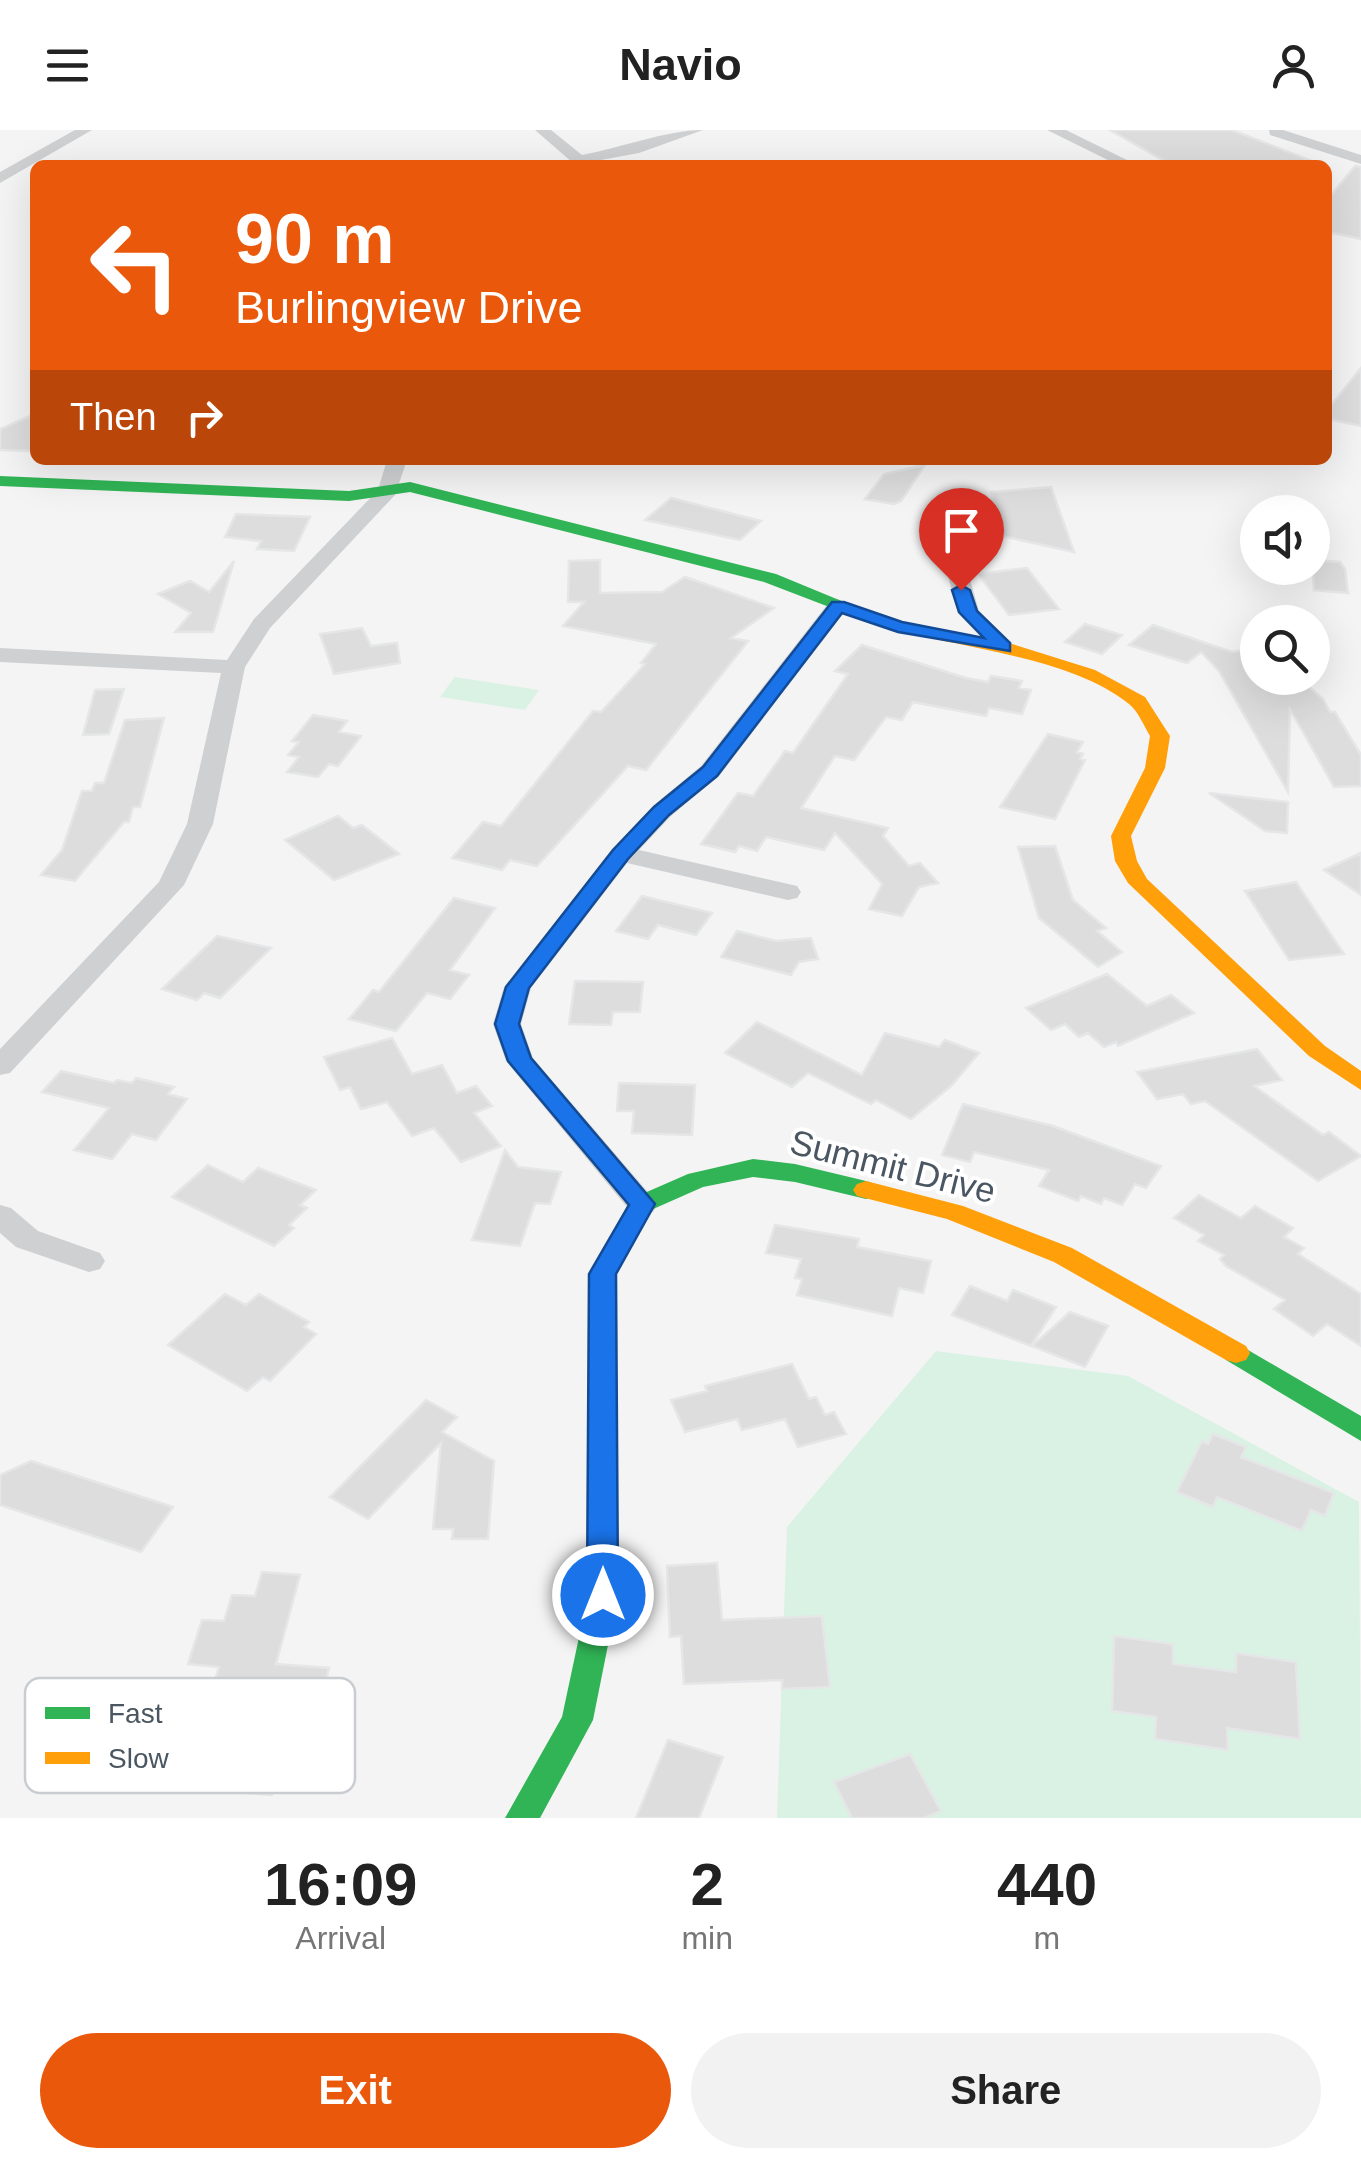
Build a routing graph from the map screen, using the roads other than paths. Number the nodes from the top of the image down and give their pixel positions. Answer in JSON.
{"nodes":[{"id":1,"x":85,"y":130,"type":"edge"},
{"id":2,"x":542,"y":130,"type":"edge"},
{"id":3,"x":696,"y":130,"type":"edge"},
{"id":4,"x":1054,"y":130,"type":"edge"},
{"id":5,"x":1275,"y":132,"type":"edge"},
{"id":6,"x":32,"y":160,"type":"edge"},
{"id":7,"x":578,"y":160,"type":"edge"},
{"id":8,"x":594,"y":160,"type":"edge"},
{"id":9,"x":1119,"y":160,"type":"edge"},
{"id":10,"x":1361,"y":160,"type":"edge"},
{"id":11,"x":30,"y":161,"type":"edge"},
{"id":12,"x":0,"y":178,"type":"edge"},
{"id":13,"x":396,"y":465,"type":"edge"},
{"id":14,"x":0,"y":481,"type":"edge"},
{"id":15,"x":388,"y":491,"type":"junction"},
{"id":16,"x":947,"y":504,"type":"dead end"},
{"id":17,"x":838,"y":606,"type":"junction"},
{"id":18,"x":1004,"y":647,"type":"junction"},
{"id":19,"x":0,"y":655,"type":"edge"},
{"id":20,"x":234,"y":667,"type":"junction"},
{"id":21,"x":620,"y":854,"type":"junction"},
{"id":22,"x":788,"y":892,"type":"dead end"},
{"id":23,"x":0,"y":1066,"type":"edge"},
{"id":24,"x":1361,"y":1082,"type":"edge"},
{"id":25,"x":642,"y":1204,"type":"junction"},
{"id":26,"x":0,"y":1216,"type":"edge"},
{"id":27,"x":89,"y":1261,"type":"dead end"},
{"id":28,"x":1361,"y":1430,"type":"edge"},
{"id":29,"x":522,"y":1818,"type":"edge"}],
"edges":[{"from":1,"to":6,"type":"street"},
{"from":2,"to":7,"type":"street"},
{"from":3,"to":8,"type":"street"},
{"from":4,"to":9,"type":"street"},
{"from":5,"to":10,"type":"street"},
{"from":11,"to":12,"type":"street"},
{"from":13,"to":15,"type":"street"},
{"from":14,"to":15,"type":"street"},
{"from":15,"to":17,"type":"street"},
{"from":15,"to":20,"type":"street"},
{"from":16,"to":18,"type":"street"},
{"from":17,"to":18,"type":"street"},
{"from":17,"to":21,"type":"street"},
{"from":18,"to":24,"type":"street"},
{"from":19,"to":20,"type":"street"},
{"from":20,"to":23,"type":"street"},
{"from":21,"to":22,"type":"street"},
{"from":21,"to":25,"type":"street"},
{"from":25,"to":28,"type":"street","name":"Summit Drive"},
{"from":25,"to":29,"type":"street"},
{"from":26,"to":27,"type":"street"}]}
